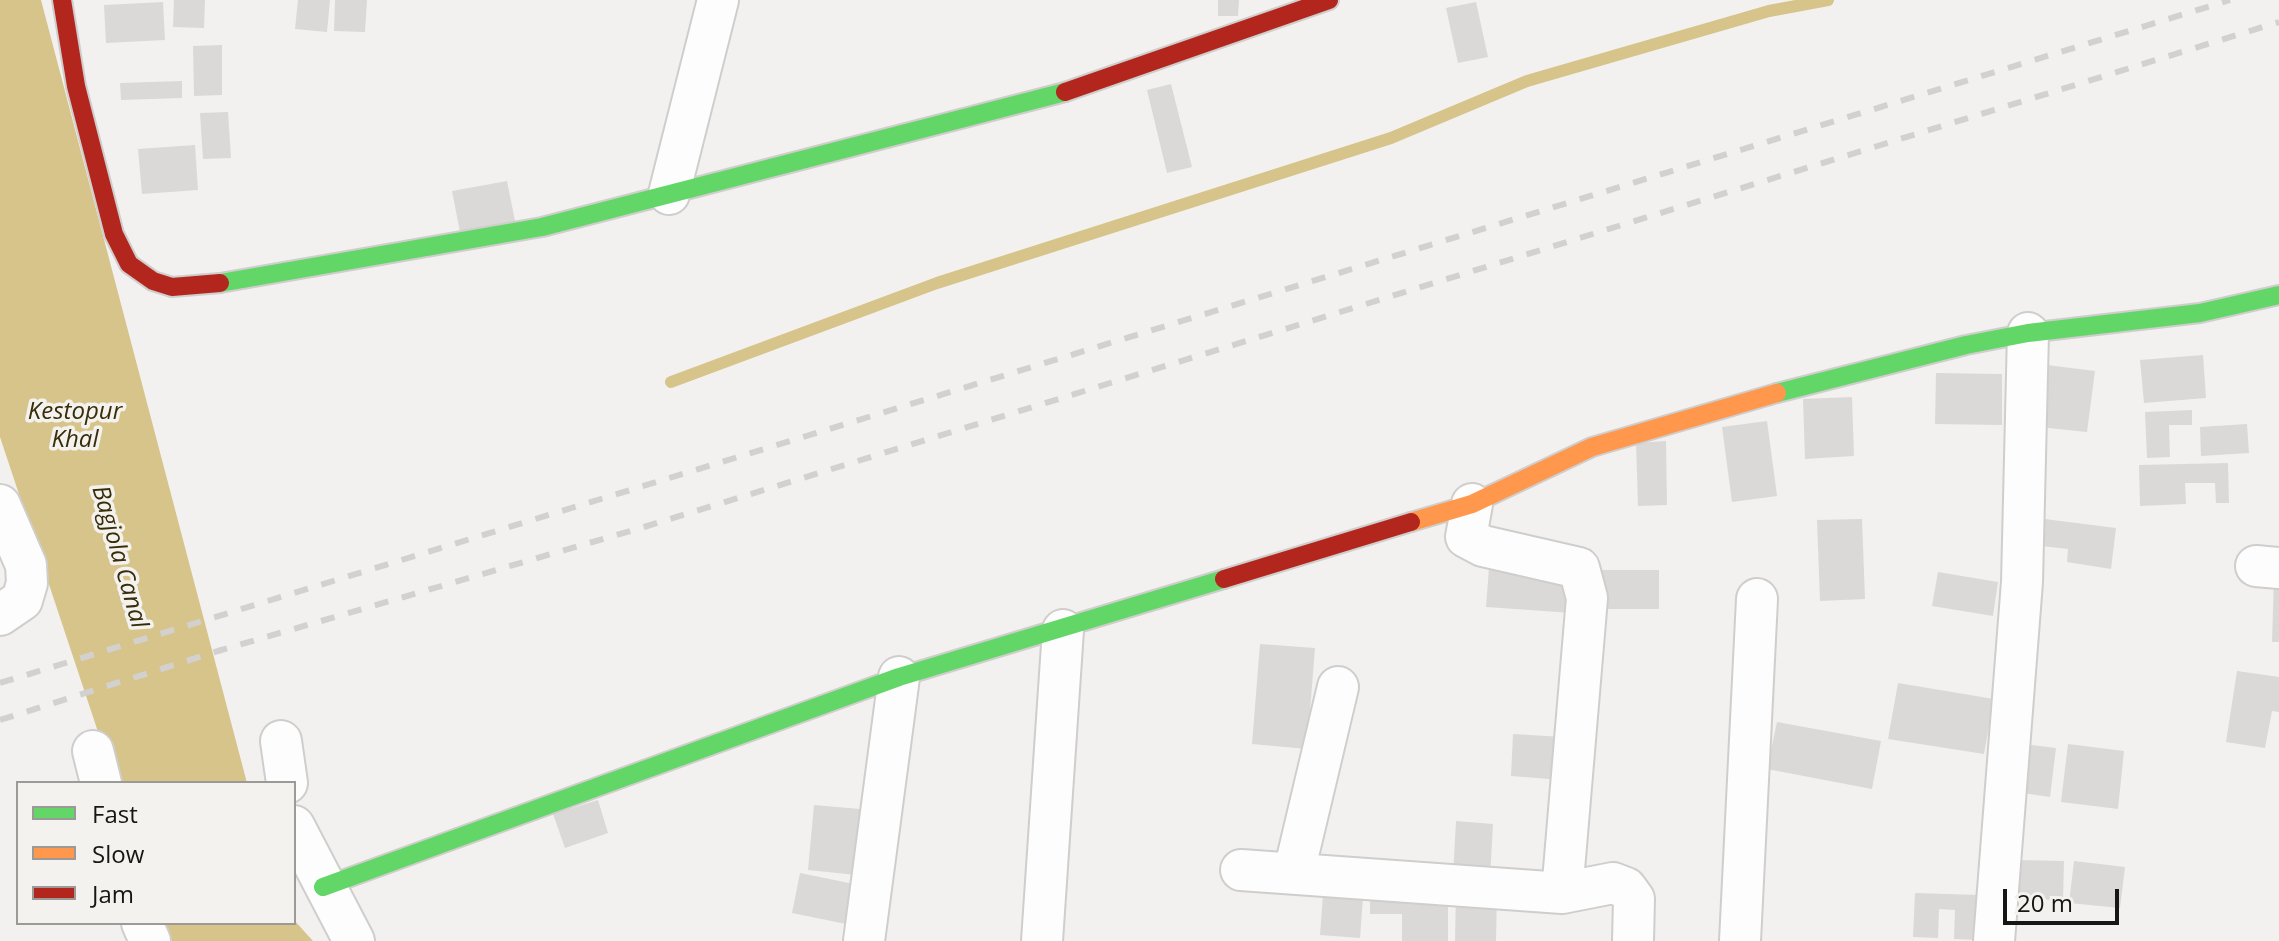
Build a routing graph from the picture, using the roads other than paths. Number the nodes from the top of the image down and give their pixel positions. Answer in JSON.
{"nodes":[{"id":1,"x":62,"y":0,"type":"edge"},
{"id":2,"x":718,"y":0,"type":"edge"},
{"id":3,"x":1329,"y":0,"type":"edge"},
{"id":4,"x":669,"y":194,"type":"junction"},
{"id":5,"x":2279,"y":295,"type":"edge"},
{"id":6,"x":2028,"y":333,"type":"junction"},
{"id":7,"x":1472,"y":504,"type":"junction"},
{"id":8,"x":0,"y":505,"type":"edge"},
{"id":9,"x":1757,"y":599,"type":"dead end"},
{"id":10,"x":0,"y":615,"type":"edge"},
{"id":11,"x":1063,"y":630,"type":"junction"},
{"id":12,"x":899,"y":677,"type":"junction"},
{"id":13,"x":1338,"y":687,"type":"dead end"},
{"id":14,"x":281,"y":741,"type":"dead end"},
{"id":15,"x":287,"y":781,"type":"edge"},
{"id":16,"x":296,"y":830,"type":"edge"},
{"id":17,"x":1241,"y":870,"type":"dead end"},
{"id":18,"x":1294,"y":872,"type":"junction"},
{"id":19,"x":323,"y":887,"type":"junction"},
{"id":20,"x":1562,"y":893,"type":"junction"},
{"id":21,"x":354,"y":941,"type":"edge"},
{"id":22,"x":864,"y":941,"type":"edge"},
{"id":23,"x":1042,"y":941,"type":"edge"},
{"id":24,"x":1633,"y":941,"type":"edge"},
{"id":25,"x":1740,"y":941,"type":"edge"},
{"id":26,"x":1994,"y":941,"type":"edge"}],
"edges":[{"from":1,"to":4,"type":"street"},
{"from":2,"to":4,"type":"street"},
{"from":3,"to":4,"type":"street"},
{"from":5,"to":6,"type":"street"},
{"from":6,"to":7,"type":"street"},
{"from":6,"to":26,"type":"street"},
{"from":7,"to":11,"type":"street"},
{"from":7,"to":20,"type":"street"},
{"from":8,"to":10,"type":"street"},
{"from":9,"to":25,"type":"street"},
{"from":11,"to":12,"type":"street"},
{"from":11,"to":23,"type":"street"},
{"from":12,"to":19,"type":"street"},
{"from":12,"to":22,"type":"street"},
{"from":13,"to":18,"type":"street"},
{"from":14,"to":15,"type":"street"},
{"from":16,"to":19,"type":"street"},
{"from":17,"to":18,"type":"street"},
{"from":18,"to":20,"type":"street"},
{"from":19,"to":21,"type":"street"},
{"from":20,"to":24,"type":"street"}]}
